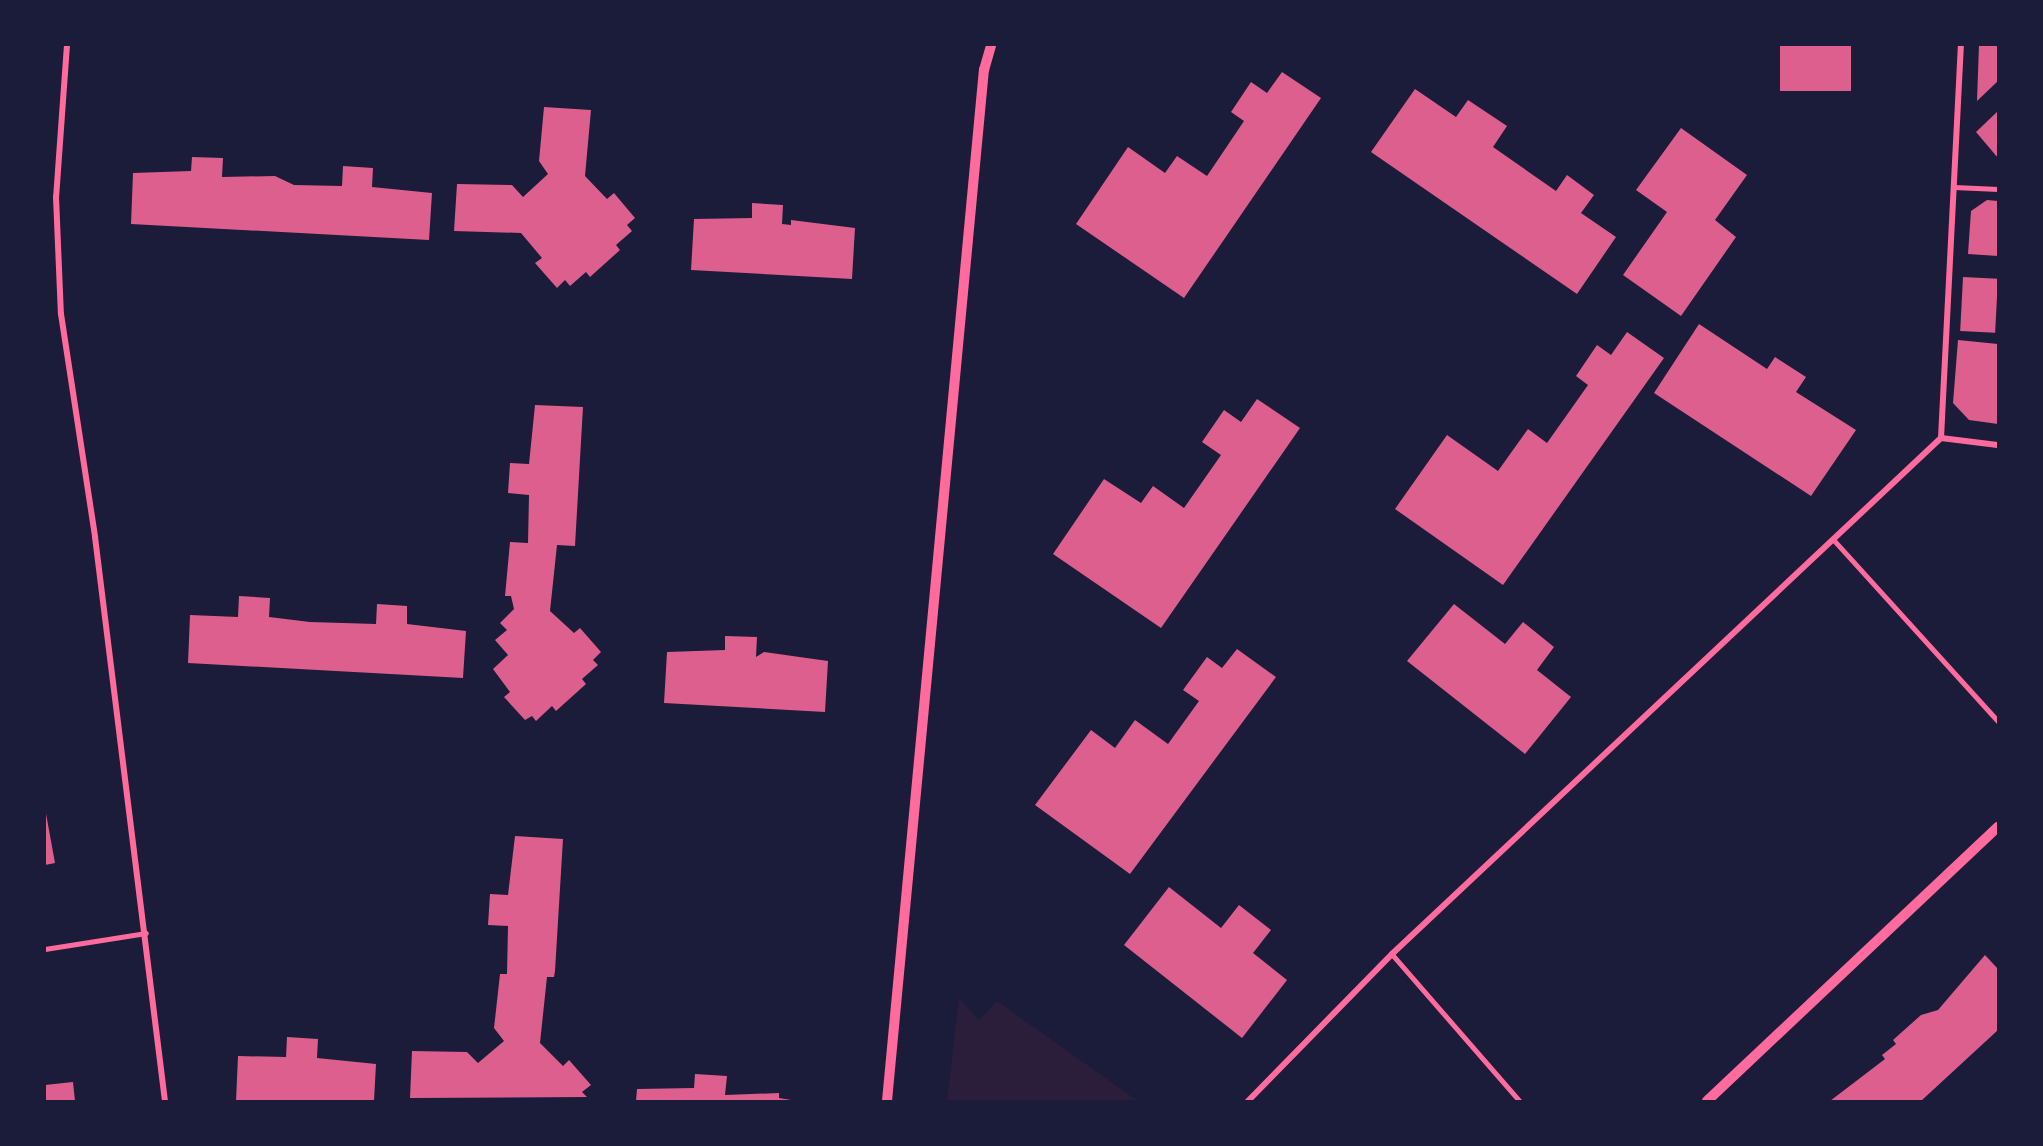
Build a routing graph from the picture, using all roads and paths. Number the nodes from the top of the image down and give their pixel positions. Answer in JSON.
{"nodes":[{"id":1,"x":67,"y":45,"type":"edge"},
{"id":2,"x":991,"y":45,"type":"edge"},
{"id":3,"x":1961,"y":45,"type":"edge"},
{"id":4,"x":1954,"y":187,"type":"junction"},
{"id":5,"x":1998,"y":189,"type":"edge"},
{"id":6,"x":1941,"y":438,"type":"junction"},
{"id":7,"x":1998,"y":445,"type":"edge"},
{"id":8,"x":1833,"y":539,"type":"junction"},
{"id":9,"x":1998,"y":721,"type":"edge"},
{"id":10,"x":1998,"y":827,"type":"edge"},
{"id":11,"x":146,"y":933,"type":"junction"},
{"id":12,"x":45,"y":949,"type":"edge"},
{"id":13,"x":1392,"y":954,"type":"junction"},
{"id":14,"x":165,"y":1101,"type":"edge"},
{"id":15,"x":887,"y":1101,"type":"edge"},
{"id":16,"x":1248,"y":1101,"type":"edge"},
{"id":17,"x":1520,"y":1101,"type":"edge"},
{"id":18,"x":1707,"y":1101,"type":"edge"}],
"edges":[{"from":1,"to":11,"type":"street"},
{"from":2,"to":15,"type":"street"},
{"from":3,"to":4,"type":"street"},
{"from":4,"to":5,"type":"lane"},
{"from":4,"to":6,"type":"street"},
{"from":6,"to":7,"type":"street"},
{"from":6,"to":8,"type":"street"},
{"from":8,"to":9,"type":"lane"},
{"from":8,"to":13,"type":"street"},
{"from":10,"to":18,"type":"street"},
{"from":11,"to":12,"type":"lane"},
{"from":11,"to":14,"type":"street"},
{"from":13,"to":16,"type":"street"},
{"from":13,"to":17,"type":"lane"}]}
